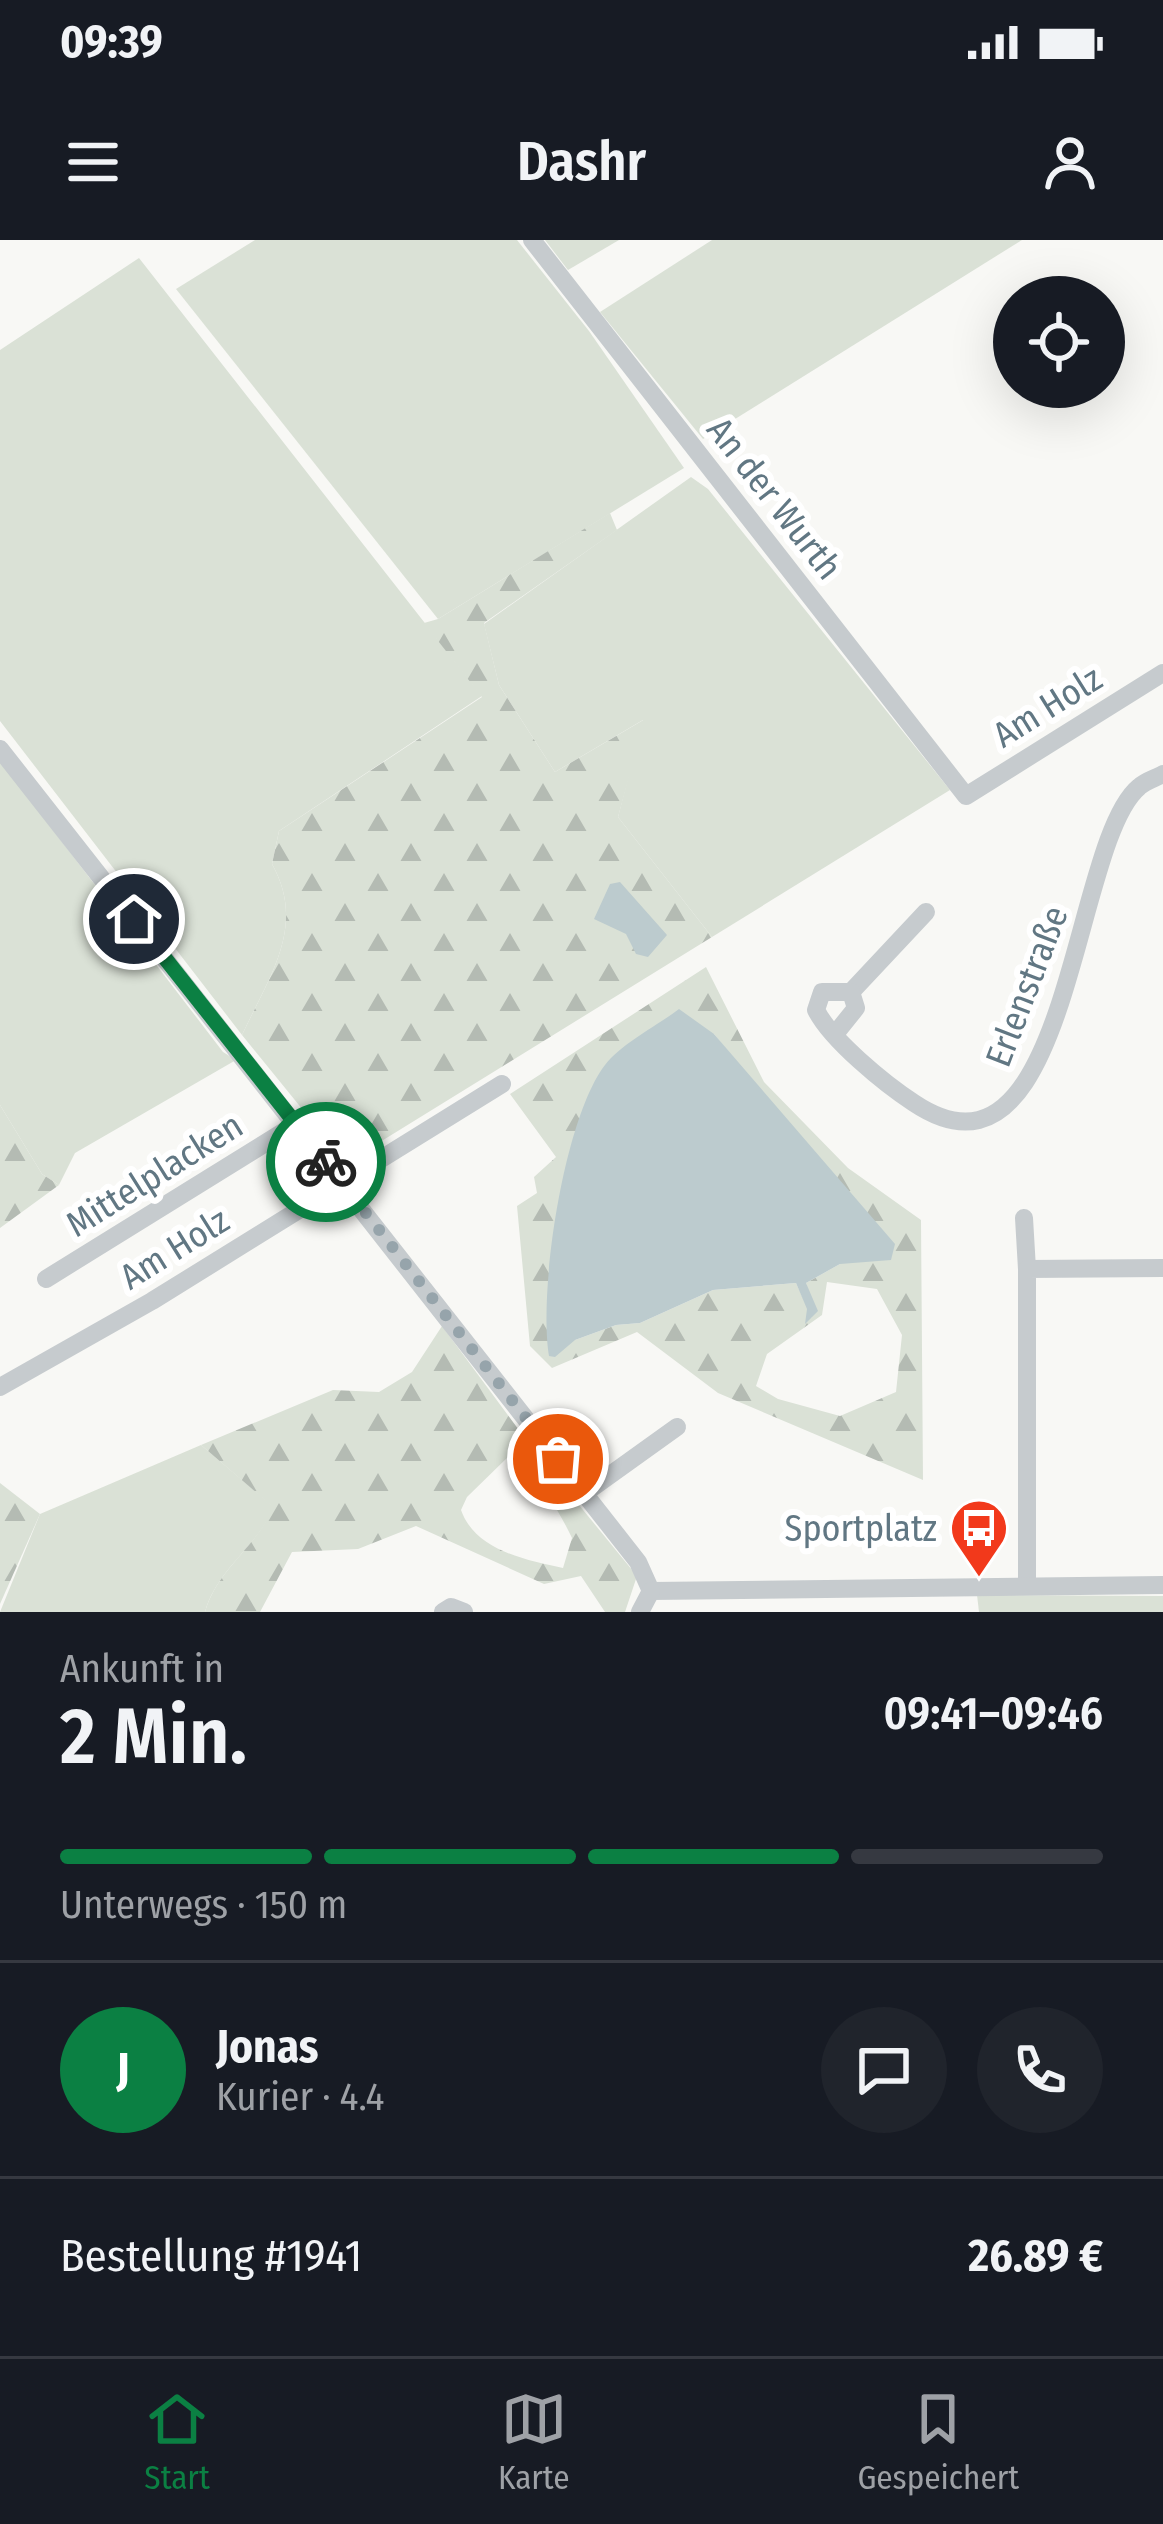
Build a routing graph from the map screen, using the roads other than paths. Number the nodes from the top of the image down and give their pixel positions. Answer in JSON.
{"nodes":[{"id":1,"x":532,"y":240,"type":"edge"},
{"id":2,"x":1163,"y":673,"type":"edge"},
{"id":3,"x":0,"y":749,"type":"edge"},
{"id":4,"x":1163,"y":774,"type":"edge"},
{"id":5,"x":966,"y":796,"type":"joint"},
{"id":6,"x":926,"y":912,"type":"dead end"},
{"id":7,"x":850,"y":992,"type":"junction"},
{"id":8,"x":836,"y":1033,"type":"junction"},
{"id":9,"x":502,"y":1084,"type":"dead end"},
{"id":10,"x":296,"y":1124,"type":"junction"},
{"id":11,"x":343,"y":1183,"type":"junction"},
{"id":12,"x":1024,"y":1217,"type":"dead end"},
{"id":13,"x":1163,"y":1268,"type":"edge"},
{"id":14,"x":1027,"y":1269,"type":"junction"},
{"id":15,"x":46,"y":1279,"type":"dead end"},
{"id":16,"x":0,"y":1387,"type":"edge"},
{"id":17,"x":677,"y":1426,"type":"dead end"},
{"id":18,"x":585,"y":1493,"type":"junction"},
{"id":19,"x":1027,"y":1585,"type":"junction"},
{"id":20,"x":1163,"y":1585,"type":"edge"},
{"id":21,"x":876,"y":1589,"type":"junction"},
{"id":22,"x":651,"y":1591,"type":"junction"},
{"id":23,"x":443,"y":1612,"type":"edge"},
{"id":24,"x":464,"y":1612,"type":"edge"},
{"id":25,"x":640,"y":1612,"type":"edge"},
{"id":26,"x":876,"y":1612,"type":"edge"}],
"edges":[{"from":1,"to":5,"type":"street","name":"An der Wurth"},
{"from":2,"to":5,"type":"street","name":"Am Holz"},
{"from":3,"to":10,"type":"street"},
{"from":4,"to":8,"type":"street","name":"Erlenstraße"},
{"from":6,"to":7,"type":"street"},
{"from":7,"to":8,"type":"street"},
{"from":7,"to":8,"type":"street"},
{"from":9,"to":11,"type":"street","name":"Am Holz"},
{"from":10,"to":11,"type":"street"},
{"from":10,"to":15,"type":"street","name":"Mittelplacken"},
{"from":11,"to":16,"type":"street","name":"Am Holz"},
{"from":11,"to":18,"type":"street"},
{"from":12,"to":14,"type":"street"},
{"from":13,"to":14,"type":"street"},
{"from":14,"to":19,"type":"street"},
{"from":17,"to":18,"type":"street"},
{"from":18,"to":22,"type":"street"},
{"from":19,"to":20,"type":"street"},
{"from":19,"to":21,"type":"street"},
{"from":21,"to":22,"type":"street"},
{"from":21,"to":26,"type":"street"},
{"from":22,"to":25,"type":"street"},
{"from":23,"to":24,"type":"street"}]}
